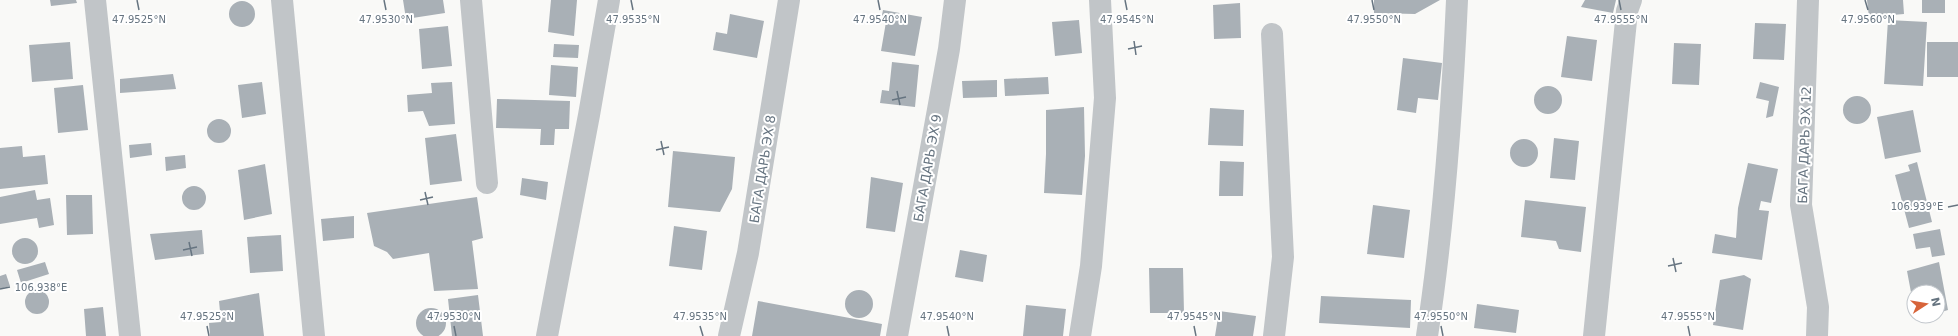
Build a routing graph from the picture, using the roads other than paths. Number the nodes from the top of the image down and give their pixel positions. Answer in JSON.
{"nodes":[{"id":1,"x":95,"y":0,"type":"edge"},
{"id":2,"x":282,"y":0,"type":"edge"},
{"id":3,"x":471,"y":0,"type":"edge"},
{"id":4,"x":609,"y":0,"type":"edge"},
{"id":5,"x":789,"y":0,"type":"edge"},
{"id":6,"x":955,"y":0,"type":"edge"},
{"id":7,"x":1100,"y":0,"type":"edge"},
{"id":8,"x":1457,"y":0,"type":"edge"},
{"id":9,"x":1631,"y":0,"type":"edge"},
{"id":10,"x":1808,"y":0,"type":"edge"},
{"id":11,"x":1272,"y":34,"type":"dead end"},
{"id":12,"x":487,"y":183,"type":"dead end"},
{"id":13,"x":130,"y":336,"type":"edge"},
{"id":14,"x":314,"y":336,"type":"edge"},
{"id":15,"x":547,"y":336,"type":"edge"},
{"id":16,"x":729,"y":336,"type":"edge"},
{"id":17,"x":897,"y":336,"type":"edge"},
{"id":18,"x":1080,"y":336,"type":"edge"},
{"id":19,"x":1274,"y":336,"type":"edge"},
{"id":20,"x":1427,"y":336,"type":"edge"},
{"id":21,"x":1594,"y":336,"type":"edge"},
{"id":22,"x":1817,"y":336,"type":"edge"}],
"edges":[{"from":1,"to":13,"type":"street"},
{"from":2,"to":14,"type":"street"},
{"from":3,"to":12,"type":"street"},
{"from":4,"to":15,"type":"street"},
{"from":5,"to":16,"type":"street","name":"БАГА ДАРЬ ЭХ 8"},
{"from":6,"to":17,"type":"street","name":"БАГА ДАРЬ ЭХ 9"},
{"from":7,"to":18,"type":"street"},
{"from":8,"to":20,"type":"street"},
{"from":9,"to":21,"type":"street"},
{"from":10,"to":22,"type":"street","name":"БАГА ДАРЬ ЭХ 12"},
{"from":11,"to":19,"type":"street"}]}
